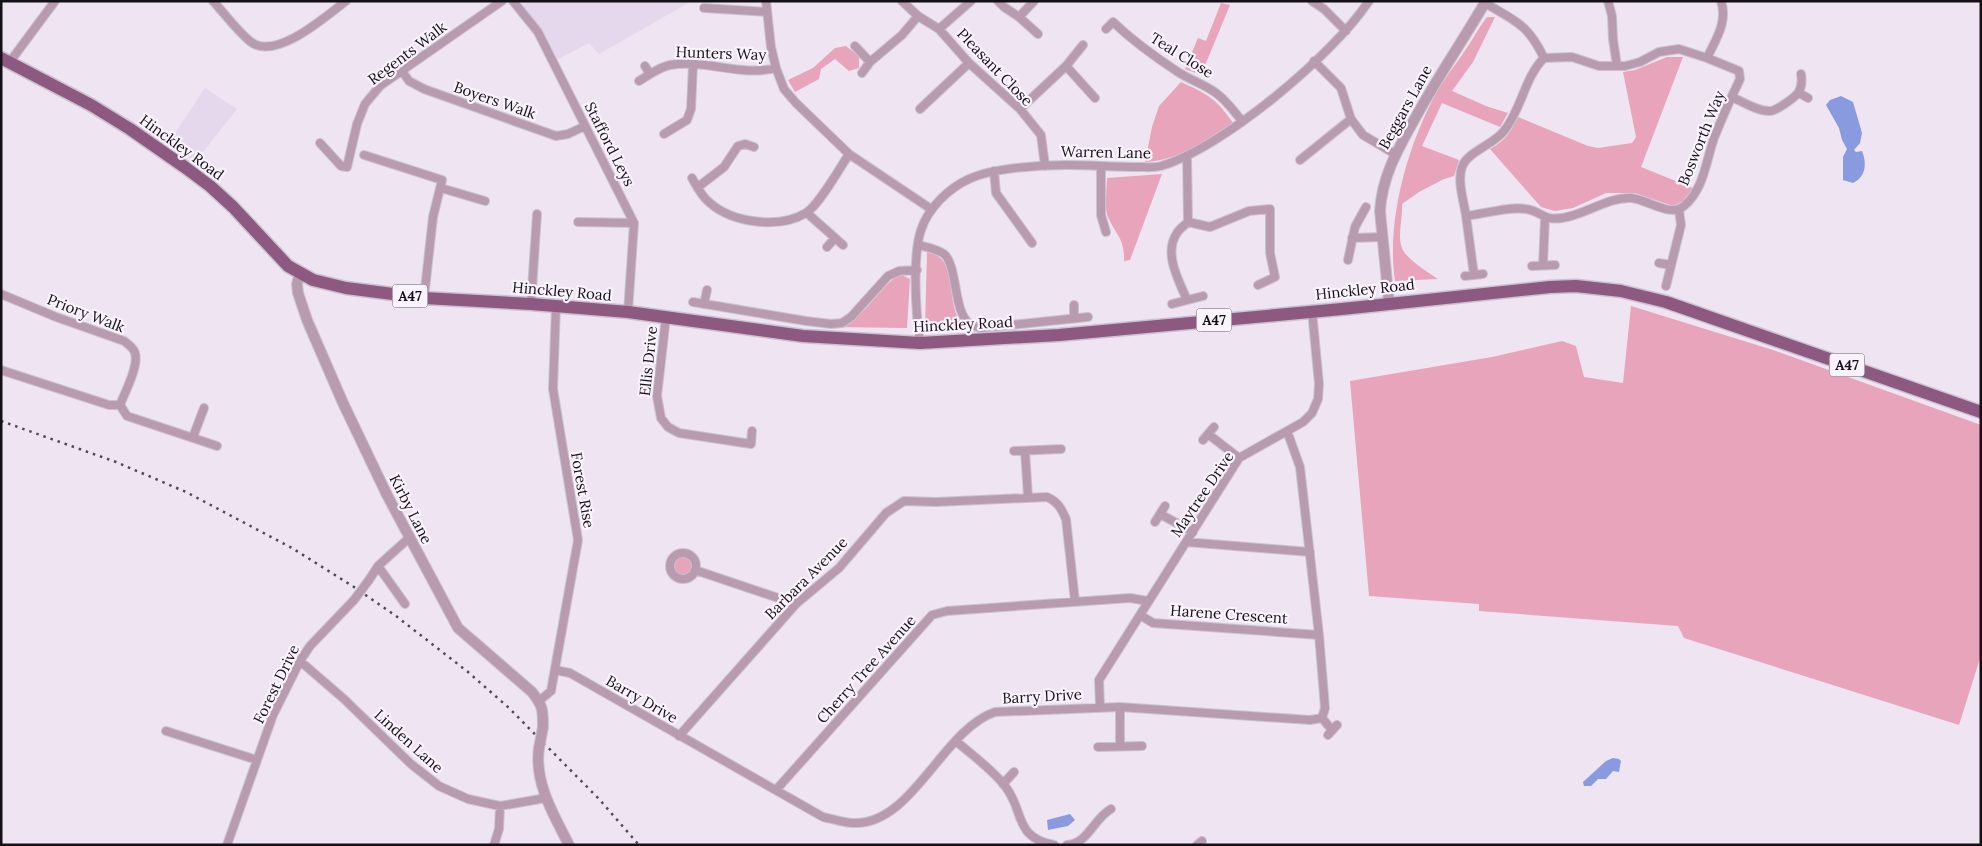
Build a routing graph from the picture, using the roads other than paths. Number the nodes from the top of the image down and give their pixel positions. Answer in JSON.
{"nodes":[{"id":1,"x":55,"y":1,"type":"edge"},
{"id":2,"x":213,"y":1,"type":"edge"},
{"id":3,"x":346,"y":1,"type":"edge"},
{"id":4,"x":502,"y":1,"type":"edge"},
{"id":5,"x":513,"y":1,"type":"edge"},
{"id":6,"x":766,"y":1,"type":"edge"},
{"id":7,"x":902,"y":1,"type":"edge"},
{"id":8,"x":971,"y":1,"type":"edge"},
{"id":9,"x":998,"y":1,"type":"edge"},
{"id":10,"x":1034,"y":1,"type":"edge"},
{"id":11,"x":1312,"y":1,"type":"edge"},
{"id":12,"x":1369,"y":1,"type":"edge"},
{"id":13,"x":1608,"y":1,"type":"edge"},
{"id":14,"x":1721,"y":1,"type":"edge"},
{"id":15,"x":1485,"y":2,"type":"edge"},
{"id":16,"x":704,"y":8,"type":"dead end"},
{"id":17,"x":767,"y":12,"type":"junction"},
{"id":18,"x":918,"y":16,"type":"junction"},
{"id":19,"x":1019,"y":17,"type":"junction"},
{"id":20,"x":1106,"y":29,"type":"dead end"},
{"id":21,"x":939,"y":30,"type":"junction"},
{"id":22,"x":1346,"y":31,"type":"junction"},
{"id":23,"x":1038,"y":34,"type":"dead end"},
{"id":24,"x":1083,"y":45,"type":"dead end"},
{"id":25,"x":855,"y":46,"type":"dead end"},
{"id":26,"x":1544,"y":58,"type":"junction"},
{"id":27,"x":1707,"y":58,"type":"junction"},
{"id":28,"x":5,"y":61,"type":"edge"},
{"id":29,"x":1314,"y":61,"type":"junction"},
{"id":30,"x":870,"y":62,"type":"junction"},
{"id":31,"x":969,"y":62,"type":"junction"},
{"id":32,"x":693,"y":65,"type":"junction"},
{"id":33,"x":645,"y":66,"type":"dead end"},
{"id":34,"x":1066,"y":66,"type":"junction"},
{"id":35,"x":1617,"y":66,"type":"junction"},
{"id":36,"x":776,"y":68,"type":"junction"},
{"id":37,"x":402,"y":71,"type":"junction"},
{"id":38,"x":862,"y":73,"type":"dead end"},
{"id":39,"x":650,"y":74,"type":"junction"},
{"id":40,"x":1801,"y":74,"type":"dead end"},
{"id":41,"x":639,"y":81,"type":"dead end"},
{"id":42,"x":1799,"y":93,"type":"junction"},
{"id":43,"x":1732,"y":97,"type":"junction"},
{"id":44,"x":1094,"y":98,"type":"dead end"},
{"id":45,"x":1808,"y":98,"type":"dead end"},
{"id":46,"x":920,"y":109,"type":"dead end"},
{"id":47,"x":1020,"y":110,"type":"junction"},
{"id":48,"x":1351,"y":119,"type":"junction"},
{"id":49,"x":1242,"y":121,"type":"junction"},
{"id":50,"x":586,"y":126,"type":"junction"},
{"id":51,"x":664,"y":134,"type":"dead end"},
{"id":52,"x":320,"y":143,"type":"dead end"},
{"id":53,"x":754,"y":147,"type":"dead end"},
{"id":54,"x":849,"y":154,"type":"junction"},
{"id":55,"x":1395,"y":154,"type":"junction"},
{"id":56,"x":364,"y":155,"type":"dead end"},
{"id":57,"x":1186,"y":156,"type":"junction"},
{"id":58,"x":1300,"y":160,"type":"dead end"},
{"id":59,"x":1045,"y":166,"type":"junction"},
{"id":60,"x":1101,"y":167,"type":"junction"},
{"id":61,"x":994,"y":171,"type":"junction"},
{"id":62,"x":692,"y":178,"type":"dead end"},
{"id":63,"x":698,"y":187,"type":"junction"},
{"id":64,"x":440,"y":188,"type":"junction"},
{"id":65,"x":485,"y":201,"type":"dead end"},
{"id":66,"x":1366,"y":207,"type":"dead end"},
{"id":67,"x":931,"y":210,"type":"junction"},
{"id":68,"x":1679,"y":210,"type":"junction"},
{"id":69,"x":806,"y":213,"type":"junction"},
{"id":70,"x":536,"y":214,"type":"dead end"},
{"id":71,"x":1466,"y":216,"type":"junction"},
{"id":72,"x":1545,"y":218,"type":"junction"},
{"id":73,"x":578,"y":222,"type":"dead end"},
{"id":74,"x":1188,"y":222,"type":"junction"},
{"id":75,"x":634,"y":223,"type":"junction"},
{"id":76,"x":1106,"y":232,"type":"dead end"},
{"id":77,"x":1383,"y":237,"type":"junction"},
{"id":78,"x":835,"y":238,"type":"junction"},
{"id":79,"x":1352,"y":238,"type":"junction"},
{"id":80,"x":1032,"y":243,"type":"dead end"},
{"id":81,"x":843,"y":245,"type":"dead end"},
{"id":82,"x":918,"y":245,"type":"junction"},
{"id":83,"x":827,"y":247,"type":"dead end"},
{"id":84,"x":1348,"y":260,"type":"dead end"},
{"id":85,"x":1660,"y":263,"type":"dead end"},
{"id":86,"x":1555,"y":264,"type":"dead end"},
{"id":87,"x":1670,"y":264,"type":"junction"},
{"id":88,"x":1543,"y":265,"type":"junction"},
{"id":89,"x":1532,"y":266,"type":"dead end"},
{"id":90,"x":917,"y":270,"type":"junction"},
{"id":91,"x":300,"y":273,"type":"junction"},
{"id":92,"x":1483,"y":274,"type":"dead end"},
{"id":93,"x":1474,"y":275,"type":"junction"},
{"id":94,"x":1464,"y":276,"type":"dead end"},
{"id":95,"x":1258,"y":285,"type":"dead end"},
{"id":96,"x":1666,"y":286,"type":"dead end"},
{"id":97,"x":707,"y":290,"type":"dead end"},
{"id":98,"x":1,"y":294,"type":"edge"},
{"id":99,"x":1203,"y":296,"type":"dead end"},
{"id":100,"x":424,"y":298,"type":"junction"},
{"id":101,"x":1187,"y":300,"type":"junction"},
{"id":102,"x":693,"y":302,"type":"dead end"},
{"id":103,"x":1389,"y":303,"type":"junction"},
{"id":104,"x":530,"y":304,"type":"junction"},
{"id":105,"x":704,"y":304,"type":"junction"},
{"id":106,"x":1172,"y":304,"type":"dead end"},
{"id":107,"x":556,"y":306,"type":"junction"},
{"id":108,"x":1074,"y":306,"type":"dead end"},
{"id":109,"x":1312,"y":311,"type":"junction"},
{"id":110,"x":628,"y":312,"type":"junction"},
{"id":111,"x":666,"y":317,"type":"junction"},
{"id":112,"x":1088,"y":317,"type":"dead end"},
{"id":113,"x":1074,"y":318,"type":"junction"},
{"id":114,"x":920,"y":343,"type":"junction"},
{"id":115,"x":1,"y":370,"type":"edge"},
{"id":116,"x":120,"y":405,"type":"junction"},
{"id":117,"x":204,"y":408,"type":"dead end"},
{"id":118,"x":1981,"y":412,"type":"edge"},
{"id":119,"x":201,"y":419,"type":"junction"},
{"id":120,"x":210,"y":420,"type":"dead end"},
{"id":121,"x":1214,"y":427,"type":"dead end"},
{"id":122,"x":752,"y":431,"type":"dead end"},
{"id":123,"x":1287,"y":431,"type":"junction"},
{"id":124,"x":193,"y":437,"type":"junction"},
{"id":125,"x":217,"y":446,"type":"dead end"},
{"id":126,"x":1061,"y":448,"type":"dead end"},
{"id":127,"x":1025,"y":450,"type":"junction"},
{"id":128,"x":1014,"y":451,"type":"dead end"},
{"id":129,"x":1239,"y":458,"type":"junction"},
{"id":130,"x":1028,"y":497,"type":"junction"},
{"id":131,"x":1165,"y":506,"type":"dead end"},
{"id":132,"x":1160,"y":514,"type":"junction"},
{"id":133,"x":1155,"y":522,"type":"dead end"},
{"id":134,"x":1193,"y":532,"type":"junction"},
{"id":135,"x":409,"y":538,"type":"junction"},
{"id":136,"x":1186,"y":542,"type":"junction"},
{"id":137,"x":1310,"y":552,"type":"junction"},
{"id":138,"x":378,"y":566,"type":"junction"},
{"id":139,"x":695,"y":570,"type":"dead end"},
{"id":140,"x":1075,"y":601,"type":"junction"},
{"id":141,"x":1148,"y":601,"type":"junction"},
{"id":142,"x":405,"y":604,"type":"dead end"},
{"id":143,"x":796,"y":604,"type":"junction"},
{"id":144,"x":1140,"y":615,"type":"junction"},
{"id":145,"x":1319,"y":635,"type":"junction"},
{"id":146,"x":300,"y":661,"type":"junction"},
{"id":147,"x":556,"y":670,"type":"junction"},
{"id":148,"x":539,"y":701,"type":"junction"},
{"id":149,"x":1100,"y":707,"type":"junction"},
{"id":150,"x":1120,"y":707,"type":"junction"},
{"id":151,"x":1322,"y":718,"type":"junction"},
{"id":152,"x":1332,"y":730,"type":"dead end"},
{"id":153,"x":166,"y":731,"type":"dead end"},
{"id":154,"x":679,"y":736,"type":"junction"},
{"id":155,"x":956,"y":741,"type":"junction"},
{"id":156,"x":1120,"y":746,"type":"junction"},
{"id":157,"x":1142,"y":746,"type":"dead end"},
{"id":158,"x":1098,"y":747,"type":"dead end"},
{"id":159,"x":257,"y":760,"type":"junction"},
{"id":160,"x":1014,"y":772,"type":"dead end"},
{"id":161,"x":1003,"y":784,"type":"junction"},
{"id":162,"x":776,"y":790,"type":"junction"},
{"id":163,"x":546,"y":798,"type":"junction"},
{"id":164,"x":500,"y":806,"type":"junction"},
{"id":165,"x":1110,"y":809,"type":"dead end"},
{"id":166,"x":1051,"y":844,"type":"edge"},
{"id":167,"x":1077,"y":844,"type":"edge"},
{"id":168,"x":227,"y":845,"type":"edge"},
{"id":169,"x":494,"y":845,"type":"edge"},
{"id":170,"x":569,"y":845,"type":"edge"},
{"id":171,"x":1067,"y":845,"type":"edge"}],
"edges":[{"from":1,"to":28,"type":"street"},
{"from":2,"to":3,"type":"street"},
{"from":4,"to":37,"type":"street","name":"Regents Walk"},
{"from":5,"to":50,"type":"street","name":"Stafford Leys"},
{"from":6,"to":17,"type":"street"},
{"from":7,"to":18,"type":"street","name":"Pleasant Close"},
{"from":8,"to":21,"type":"street"},
{"from":9,"to":19,"type":"street"},
{"from":10,"to":19,"type":"street"},
{"from":11,"to":22,"type":"street"},
{"from":12,"to":22,"type":"street","name":"Warren Lane"},
{"from":13,"to":35,"type":"street"},
{"from":14,"to":27,"type":"street"},
{"from":15,"to":26,"type":"street"},
{"from":15,"to":55,"type":"street","name":"Beggars Lane"},
{"from":16,"to":17,"type":"street"},
{"from":17,"to":36,"type":"street"},
{"from":18,"to":21,"type":"street","name":"Pleasant Close"},
{"from":18,"to":30,"type":"street"},
{"from":19,"to":23,"type":"street"},
{"from":20,"to":49,"type":"street","name":"Teal Close"},
{"from":21,"to":31,"type":"street","name":"Pleasant Close"},
{"from":22,"to":29,"type":"street","name":"Warren Lane"},
{"from":24,"to":34,"type":"street"},
{"from":25,"to":30,"type":"street"},
{"from":26,"to":35,"type":"street","name":"Bosworth Way"},
{"from":26,"to":71,"type":"street"},
{"from":27,"to":35,"type":"street","name":"Bosworth Way"},
{"from":27,"to":43,"type":"street","name":"Bosworth Way"},
{"from":28,"to":91,"type":"main road","name":"Hinckley Road","number":"A47"},
{"from":29,"to":48,"type":"street"},
{"from":29,"to":49,"type":"street","name":"Warren Lane"},
{"from":30,"to":38,"type":"street"},
{"from":31,"to":46,"type":"street"},
{"from":31,"to":47,"type":"street","name":"Pleasant Close"},
{"from":32,"to":36,"type":"street","name":"Hunters Way"},
{"from":32,"to":39,"type":"street","name":"Hunters Way"},
{"from":32,"to":51,"type":"street"},
{"from":33,"to":39,"type":"street"},
{"from":34,"to":44,"type":"street"},
{"from":34,"to":47,"type":"street"},
{"from":36,"to":54,"type":"street"},
{"from":37,"to":50,"type":"street","name":"Boyers Walk"},
{"from":37,"to":52,"type":"street","name":"Regents Walk"},
{"from":39,"to":41,"type":"street","name":"Hunters Way"},
{"from":40,"to":42,"type":"street"},
{"from":42,"to":43,"type":"street"},
{"from":42,"to":45,"type":"street"},
{"from":43,"to":68,"type":"street","name":"Bosworth Way"},
{"from":47,"to":59,"type":"street","name":"Pleasant Close"},
{"from":48,"to":55,"type":"street"},
{"from":48,"to":58,"type":"street"},
{"from":49,"to":57,"type":"street","name":"Warren Lane"},
{"from":50,"to":75,"type":"street","name":"Stafford Leys"},
{"from":53,"to":63,"type":"street"},
{"from":54,"to":67,"type":"street"},
{"from":54,"to":69,"type":"street"},
{"from":55,"to":77,"type":"street","name":"Beggars Lane"},
{"from":56,"to":64,"type":"street"},
{"from":57,"to":60,"type":"street","name":"Warren Lane"},
{"from":57,"to":74,"type":"street"},
{"from":59,"to":60,"type":"street","name":"Warren Lane"},
{"from":59,"to":61,"type":"street","name":"Warren Lane"},
{"from":60,"to":76,"type":"street"},
{"from":61,"to":67,"type":"street","name":"Warren Lane"},
{"from":61,"to":80,"type":"street"},
{"from":62,"to":63,"type":"street"},
{"from":63,"to":69,"type":"street"},
{"from":64,"to":65,"type":"street"},
{"from":64,"to":100,"type":"street"},
{"from":66,"to":79,"type":"street"},
{"from":67,"to":82,"type":"street","name":"Warren Lane"},
{"from":68,"to":72,"type":"street"},
{"from":68,"to":87,"type":"street"},
{"from":69,"to":78,"type":"street"},
{"from":70,"to":104,"type":"street"},
{"from":71,"to":72,"type":"street"},
{"from":71,"to":93,"type":"street"},
{"from":72,"to":88,"type":"street"},
{"from":73,"to":75,"type":"street"},
{"from":74,"to":95,"type":"street"},
{"from":74,"to":101,"type":"street"},
{"from":75,"to":110,"type":"street"},
{"from":77,"to":79,"type":"street"},
{"from":77,"to":103,"type":"street","name":"Beggars Lane"},
{"from":78,"to":81,"type":"street"},
{"from":78,"to":83,"type":"street"},
{"from":79,"to":84,"type":"street"},
{"from":82,"to":90,"type":"street","name":"Warren Lane"},
{"from":82,"to":113,"type":"street"},
{"from":85,"to":87,"type":"street"},
{"from":86,"to":88,"type":"street"},
{"from":87,"to":96,"type":"street"},
{"from":88,"to":89,"type":"street"},
{"from":90,"to":105,"type":"street"},
{"from":90,"to":114,"type":"street","name":"Warren Lane"},
{"from":91,"to":100,"type":"main road","name":"Hinckley Road","number":"A47"},
{"from":91,"to":135,"type":"street","name":"Kirby Lane"},
{"from":92,"to":93,"type":"street"},
{"from":93,"to":94,"type":"street"},
{"from":97,"to":105,"type":"street"},
{"from":98,"to":116,"type":"street","name":"Priory Walk"},
{"from":99,"to":101,"type":"street"},
{"from":100,"to":104,"type":"main road","name":"Hinckley Road","number":"A47"},
{"from":101,"to":106,"type":"street"},
{"from":102,"to":105,"type":"street"},
{"from":103,"to":109,"type":"main road","name":"Hinckley Road","number":"A47"},
{"from":103,"to":118,"type":"main road","name":"Hinckley Road","number":"A47"},
{"from":104,"to":107,"type":"main road","name":"Hinckley Road","number":"A47"},
{"from":107,"to":110,"type":"main road","name":"Hinckley Road","number":"A47"},
{"from":107,"to":147,"type":"street","name":"Forest Rise"},
{"from":108,"to":113,"type":"street"},
{"from":109,"to":114,"type":"main road","name":"Hinckley Road","number":"A47"},
{"from":109,"to":123,"type":"street","name":"Maytree Drive"},
{"from":110,"to":111,"type":"main road","name":"Hinckley Road","number":"A47"},
{"from":111,"to":114,"type":"main road","name":"Hinckley Road","number":"A47"},
{"from":111,"to":122,"type":"street","name":"Ellis Drive"},
{"from":112,"to":113,"type":"street"},
{"from":115,"to":116,"type":"street"},
{"from":116,"to":124,"type":"street"},
{"from":117,"to":119,"type":"street"},
{"from":119,"to":120,"type":"street"},
{"from":119,"to":124,"type":"street"},
{"from":121,"to":129,"type":"street"},
{"from":123,"to":129,"type":"street","name":"Maytree Drive"},
{"from":123,"to":137,"type":"street"},
{"from":124,"to":125,"type":"street"},
{"from":126,"to":127,"type":"street"},
{"from":127,"to":128,"type":"street"},
{"from":127,"to":130,"type":"street"},
{"from":129,"to":134,"type":"street","name":"Maytree Drive"},
{"from":130,"to":140,"type":"street","name":"Barbara Avenue"},
{"from":130,"to":143,"type":"street","name":"Barbara Avenue"},
{"from":131,"to":132,"type":"street"},
{"from":132,"to":133,"type":"street"},
{"from":132,"to":134,"type":"street"},
{"from":134,"to":136,"type":"street","name":"Maytree Drive"},
{"from":135,"to":138,"type":"street","name":"Forest Drive"},
{"from":135,"to":148,"type":"street","name":"Kirby Lane"},
{"from":136,"to":137,"type":"street"},
{"from":136,"to":141,"type":"street","name":"Maytree Drive"},
{"from":137,"to":145,"type":"street"},
{"from":138,"to":142,"type":"street"},
{"from":138,"to":146,"type":"street","name":"Forest Drive","bridge":true},
{"from":139,"to":143,"type":"street"},
{"from":140,"to":141,"type":"street","name":"Cherry Tree Avenue"},
{"from":140,"to":162,"type":"street","name":"Cherry Tree Avenue"},
{"from":141,"to":144,"type":"street","name":"Maytree Drive"},
{"from":143,"to":154,"type":"street","name":"Barbara Avenue"},
{"from":144,"to":145,"type":"street","name":"Harene Crescent"},
{"from":144,"to":149,"type":"street","name":"Maytree Drive"},
{"from":145,"to":151,"type":"street"},
{"from":146,"to":159,"type":"street","name":"Forest Drive"},
{"from":146,"to":164,"type":"street","name":"Linden Lane"},
{"from":147,"to":148,"type":"street","name":"Forest Rise"},
{"from":147,"to":154,"type":"street","name":"Barry Drive"},
{"from":148,"to":163,"type":"street","bridge":true},
{"from":149,"to":150,"type":"street","name":"Barry Drive"},
{"from":149,"to":155,"type":"street","name":"Barry Drive"},
{"from":150,"to":151,"type":"street","name":"Barry Drive"},
{"from":150,"to":156,"type":"street"},
{"from":151,"to":152,"type":"street"},
{"from":153,"to":159,"type":"street"},
{"from":154,"to":162,"type":"street","name":"Barry Drive"},
{"from":155,"to":161,"type":"street"},
{"from":155,"to":162,"type":"street","name":"Barry Drive"},
{"from":156,"to":157,"type":"street"},
{"from":156,"to":158,"type":"street"},
{"from":159,"to":168,"type":"street","name":"Forest Drive"},
{"from":160,"to":161,"type":"street"},
{"from":161,"to":166,"type":"street"},
{"from":163,"to":164,"type":"street","name":"Linden Lane"},
{"from":163,"to":170,"type":"street"},
{"from":164,"to":169,"type":"street"},
{"from":165,"to":167,"type":"street"},
{"from":167,"to":171,"type":"street"}]}
